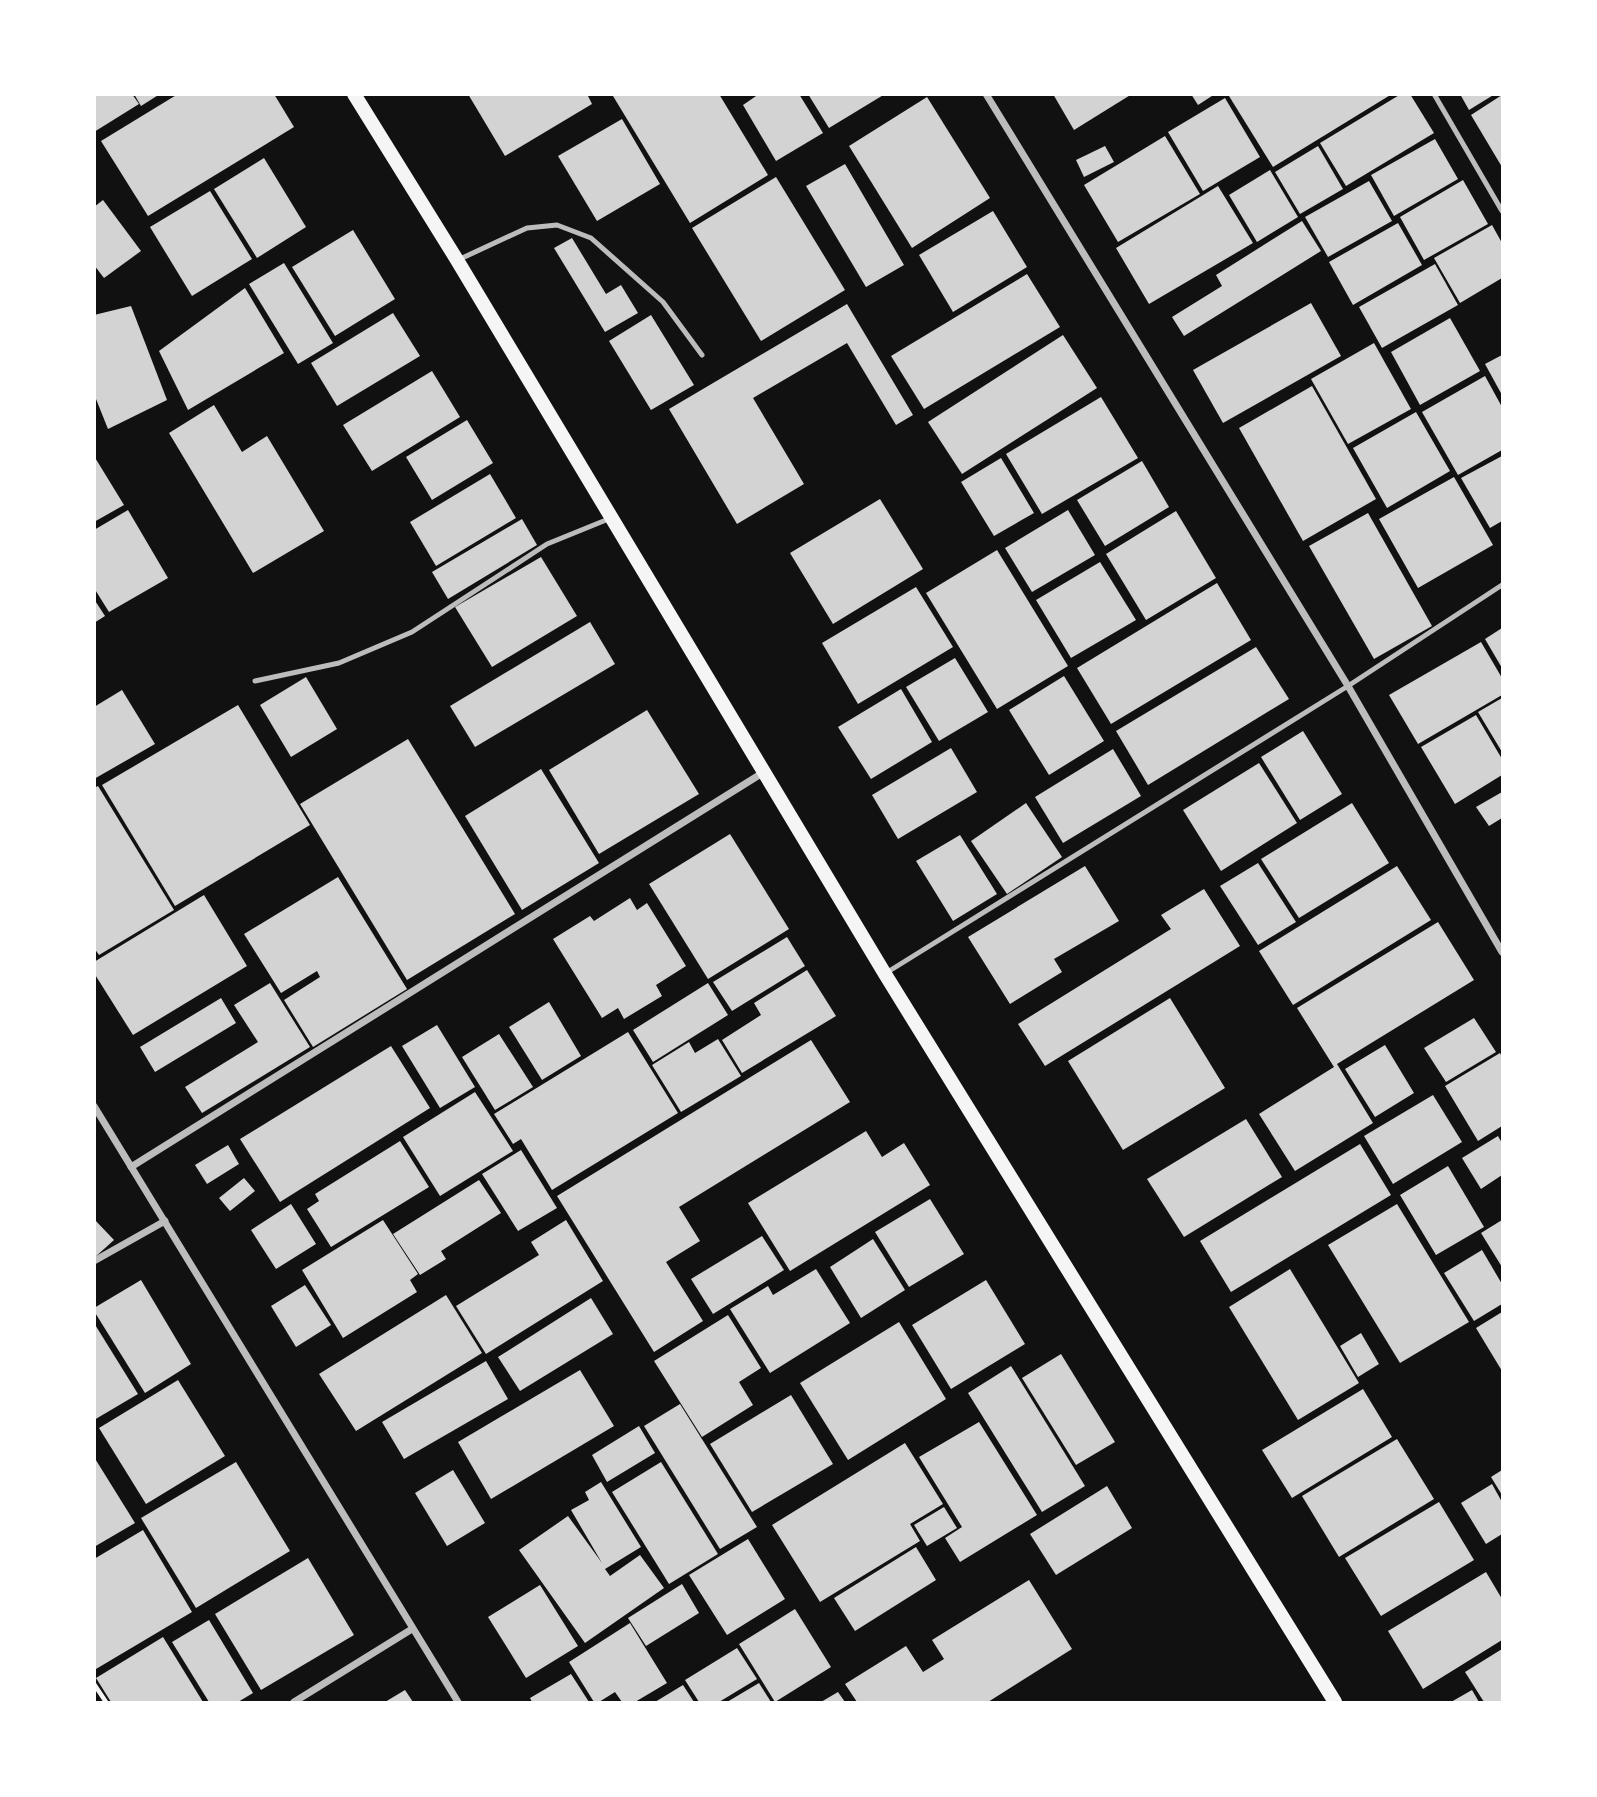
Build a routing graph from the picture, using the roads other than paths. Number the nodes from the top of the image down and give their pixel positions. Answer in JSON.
{"nodes":[{"id":1,"x":354,"y":94,"type":"edge"},
{"id":2,"x":986,"y":94,"type":"edge"},
{"id":3,"x":1434,"y":94,"type":"edge"},
{"id":4,"x":1503,"y":211,"type":"edge"},
{"id":5,"x":457,"y":261,"type":"junction"},
{"id":6,"x":702,"y":355,"type":"dead end"},
{"id":7,"x":611,"y":518,"type":"junction"},
{"id":8,"x":1503,"y":585,"type":"edge"},
{"id":9,"x":255,"y":681,"type":"dead end"},
{"id":10,"x":1348,"y":686,"type":"junction"},
{"id":11,"x":764,"y":772,"type":"junction"},
{"id":12,"x":1503,"y":952,"type":"edge"},
{"id":13,"x":886,"y":974,"type":"junction"},
{"id":14,"x":94,"y":1106,"type":"edge"},
{"id":15,"x":131,"y":1167,"type":"junction"},
{"id":16,"x":165,"y":1222,"type":"junction"},
{"id":17,"x":94,"y":1261,"type":"edge"},
{"id":18,"x":412,"y":1629,"type":"junction"},
{"id":19,"x":294,"y":1703,"type":"edge"},
{"id":20,"x":458,"y":1703,"type":"edge"},
{"id":21,"x":1335,"y":1703,"type":"edge"}],
"edges":[{"from":1,"to":5,"type":"main road"},
{"from":2,"to":10,"type":"street"},
{"from":3,"to":4,"type":"lane"},
{"from":5,"to":6,"type":"lane"},
{"from":5,"to":7,"type":"main road"},
{"from":7,"to":9,"type":"lane"},
{"from":7,"to":11,"type":"main road"},
{"from":8,"to":10,"type":"lane"},
{"from":10,"to":12,"type":"street"},
{"from":10,"to":13,"type":"lane"},
{"from":11,"to":13,"type":"main road"},
{"from":11,"to":15,"type":"street"},
{"from":13,"to":21,"type":"main road"},
{"from":14,"to":15,"type":"street"},
{"from":15,"to":16,"type":"street"},
{"from":16,"to":17,"type":"street"},
{"from":16,"to":18,"type":"street"},
{"from":18,"to":19,"type":"street"},
{"from":18,"to":20,"type":"street"}]}
